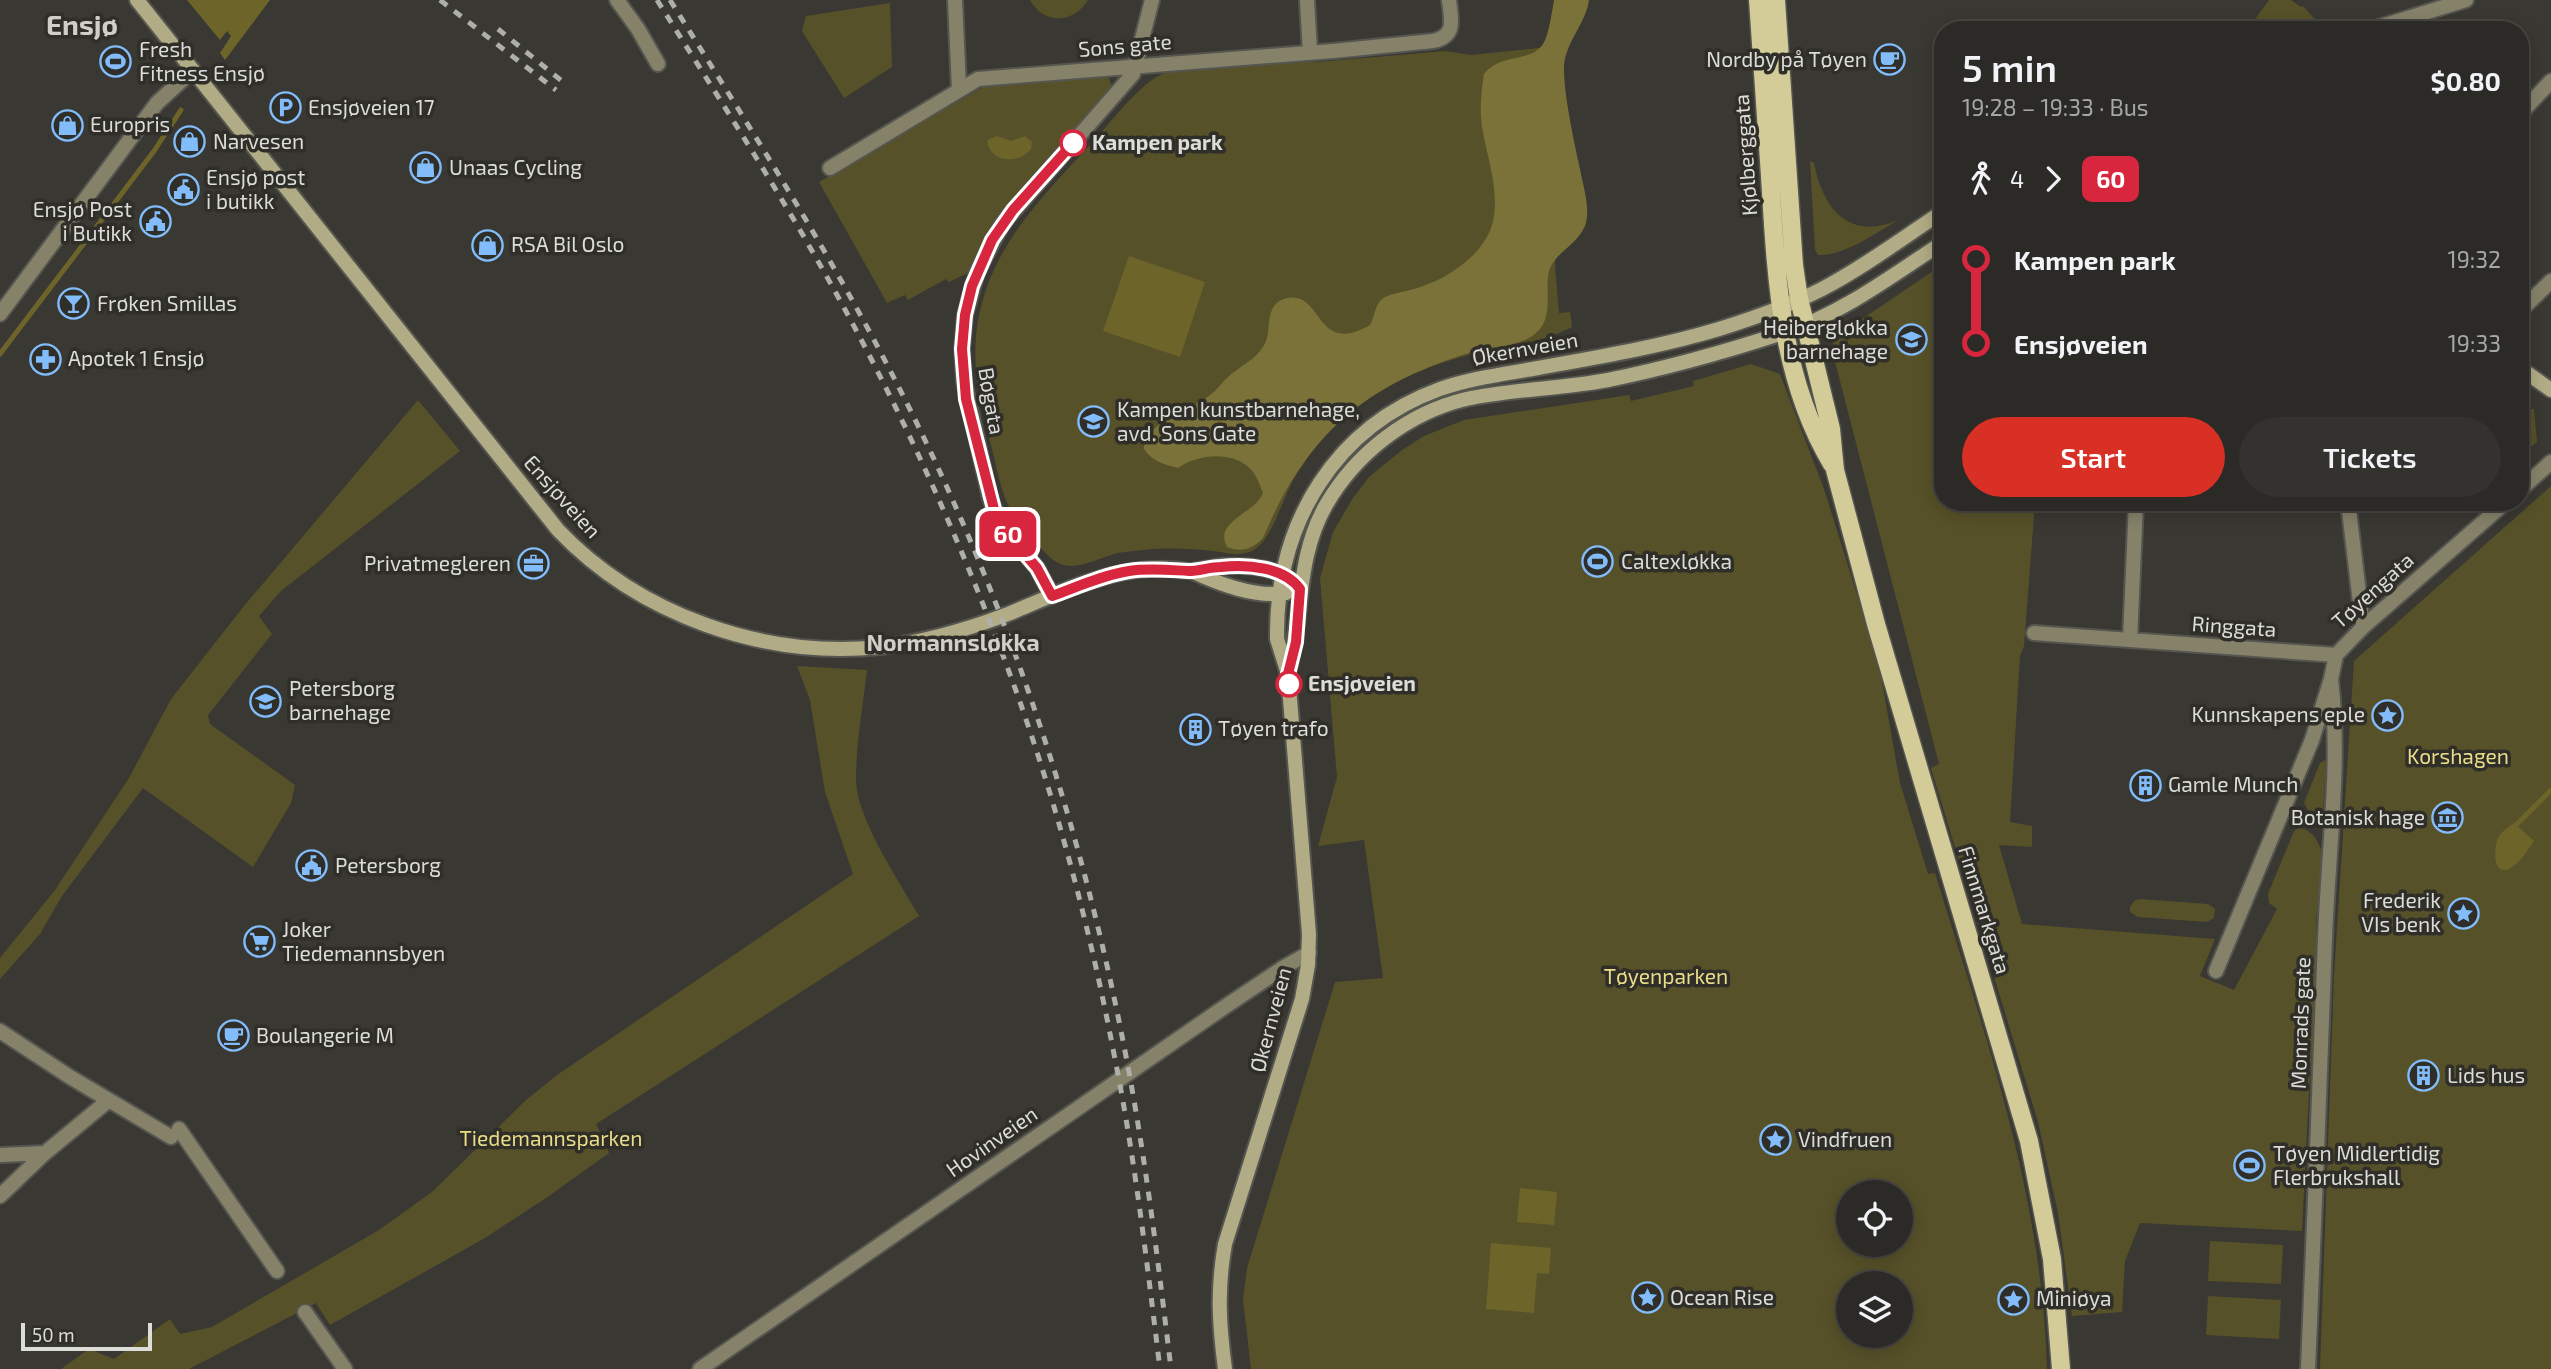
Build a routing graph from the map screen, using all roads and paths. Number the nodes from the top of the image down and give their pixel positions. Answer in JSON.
{"nodes":[{"id":1,"x":137,"y":0,"type":"edge"},
{"id":2,"x":617,"y":0,"type":"edge"},
{"id":3,"x":955,"y":0,"type":"edge"},
{"id":4,"x":1152,"y":0,"type":"edge"},
{"id":5,"x":1307,"y":0,"type":"edge"},
{"id":6,"x":1449,"y":0,"type":"edge"},
{"id":7,"x":1758,"y":0,"type":"edge"},
{"id":8,"x":1776,"y":0,"type":"edge"},
{"id":9,"x":2466,"y":0,"type":"edge"},
{"id":10,"x":2398,"y":21,"type":"edge"},
{"id":11,"x":1310,"y":52,"type":"junction"},
{"id":12,"x":657,"y":64,"type":"dead end"},
{"id":13,"x":1137,"y":66,"type":"junction"},
{"id":14,"x":192,"y":70,"type":"junction"},
{"id":15,"x":2551,"y":81,"type":"edge"},
{"id":16,"x":959,"y":89,"type":"junction"},
{"id":17,"x":2529,"y":104,"type":"edge"},
{"id":18,"x":830,"y":168,"type":"dead end"},
{"id":19,"x":1934,"y":217,"type":"edge"},
{"id":20,"x":1934,"y":248,"type":"edge"},
{"id":21,"x":2551,"y":281,"type":"edge"},
{"id":22,"x":1799,"y":299,"type":"junction"},
{"id":23,"x":2529,"y":302,"type":"edge"},
{"id":24,"x":1780,"y":307,"type":"junction"},
{"id":25,"x":0,"y":314,"type":"edge"},
{"id":26,"x":1805,"y":325,"type":"junction"},
{"id":27,"x":1785,"y":332,"type":"junction"},
{"id":28,"x":2529,"y":374,"type":"edge"},
{"id":29,"x":2551,"y":390,"type":"edge"},
{"id":30,"x":2551,"y":462,"type":"edge"},
{"id":31,"x":1835,"y":470,"type":"junction"},
{"id":32,"x":2529,"y":482,"type":"edge"},
{"id":33,"x":2136,"y":511,"type":"edge"},
{"id":34,"x":2349,"y":511,"type":"edge"},
{"id":35,"x":2496,"y":511,"type":"edge"},
{"id":36,"x":1190,"y":571,"type":"junction"},
{"id":37,"x":1283,"y":573,"type":"junction"},
{"id":38,"x":1300,"y":589,"type":"junction"},
{"id":39,"x":1280,"y":594,"type":"junction"},
{"id":40,"x":1052,"y":596,"type":"junction"},
{"id":41,"x":2363,"y":627,"type":"junction"},
{"id":42,"x":2034,"y":633,"type":"dead end"},
{"id":43,"x":2130,"y":640,"type":"junction"},
{"id":44,"x":2336,"y":655,"type":"junction"},
{"id":45,"x":1288,"y":674,"type":"junction"},
{"id":46,"x":2331,"y":679,"type":"junction"},
{"id":47,"x":1309,"y":953,"type":"junction"},
{"id":48,"x":2216,"y":971,"type":"dead end"},
{"id":49,"x":0,"y":1031,"type":"edge"},
{"id":50,"x":109,"y":1100,"type":"junction"},
{"id":51,"x":45,"y":1153,"type":"junction"},
{"id":52,"x":0,"y":1156,"type":"edge"},
{"id":53,"x":0,"y":1196,"type":"edge"},
{"id":54,"x":276,"y":1271,"type":"dead end"},
{"id":55,"x":305,"y":1311,"type":"dead end"},
{"id":56,"x":345,"y":1369,"type":"edge"},
{"id":57,"x":700,"y":1369,"type":"edge"},
{"id":58,"x":1225,"y":1369,"type":"edge"},
{"id":59,"x":2061,"y":1369,"type":"edge"},
{"id":60,"x":2308,"y":1369,"type":"edge"}],
"edges":[{"from":1,"to":14,"type":"main road","name":"Ensjøveien"},
{"from":2,"to":12,"type":"street"},
{"from":3,"to":16,"type":"street"},
{"from":4,"to":13,"type":"street","name":"Bøgata"},
{"from":5,"to":11,"type":"street"},
{"from":6,"to":11,"type":"street","name":"Sons gate"},
{"from":7,"to":24,"type":"main road","name":"Kjølberggata"},
{"from":8,"to":22,"type":"main road","name":"Kjølberggata"},
{"from":9,"to":10,"type":"street"},
{"from":11,"to":13,"type":"street","name":"Sons gate"},
{"from":13,"to":16,"type":"street","name":"Sons gate"},
{"from":13,"to":40,"type":"street","name":"Bøgata"},
{"from":14,"to":25,"type":"street"},
{"from":14,"to":40,"type":"main road","name":"Ensjøveien"},
{"from":15,"to":17,"type":"street"},
{"from":16,"to":18,"type":"street","name":"Sons gate"},
{"from":19,"to":22,"type":"main road","name":"Økernveien"},
{"from":20,"to":26,"type":"main road","name":"Økernveien"},
{"from":21,"to":23,"type":"street"},
{"from":22,"to":24,"type":"main road","name":"Økernveien"},
{"from":22,"to":26,"type":"main road","name":"Finnmarkgata"},
{"from":24,"to":27,"type":"main road","name":"Finnmarkgata"},
{"from":24,"to":37,"type":"main road","name":"Økernveien"},
{"from":26,"to":27,"type":"main road","name":"Økernveien"},
{"from":26,"to":31,"type":"main road","name":"Finnmarkgata"},
{"from":27,"to":31,"type":"main road","name":"Finnmarkgata"},
{"from":27,"to":38,"type":"main road","name":"Økernveien"},
{"from":28,"to":29,"type":"main road"},
{"from":30,"to":32,"type":"street"},
{"from":31,"to":59,"type":"main road","name":"Finnmarkgata"},
{"from":33,"to":43,"type":"street"},
{"from":34,"to":41,"type":"street"},
{"from":35,"to":41,"type":"street","name":"Tøyengata"},
{"from":36,"to":37,"type":"main road","name":"Ensjøveien"},
{"from":36,"to":39,"type":"main road","name":"Ensjøveien"},
{"from":36,"to":40,"type":"main road","name":"Ensjøveien"},
{"from":37,"to":38,"type":"main road"},
{"from":37,"to":39,"type":"main road","name":"Økernveien"},
{"from":38,"to":39,"type":"main road","name":"Ensjøveien"},
{"from":38,"to":45,"type":"main road","name":"Økernveien"},
{"from":39,"to":45,"type":"main road","name":"Økernveien"},
{"from":41,"to":44,"type":"street","name":"Tøyengata"},
{"from":42,"to":43,"type":"street","name":"Ringgata"},
{"from":43,"to":44,"type":"street","name":"Ringgata"},
{"from":44,"to":46,"type":"street","name":"Tøyengata"},
{"from":45,"to":47,"type":"main road","name":"Økernveien"},
{"from":46,"to":48,"type":"street","name":"Tøyengata"},
{"from":46,"to":60,"type":"street","name":"Monrads gate"},
{"from":47,"to":57,"type":"street","name":"Hovinveien"},
{"from":47,"to":58,"type":"main road","name":"Økernveien"},
{"from":49,"to":50,"type":"street"},
{"from":50,"to":51,"type":"street"},
{"from":50,"to":54,"type":"street"},
{"from":51,"to":52,"type":"street"},
{"from":51,"to":53,"type":"street"},
{"from":55,"to":56,"type":"street"}]}
